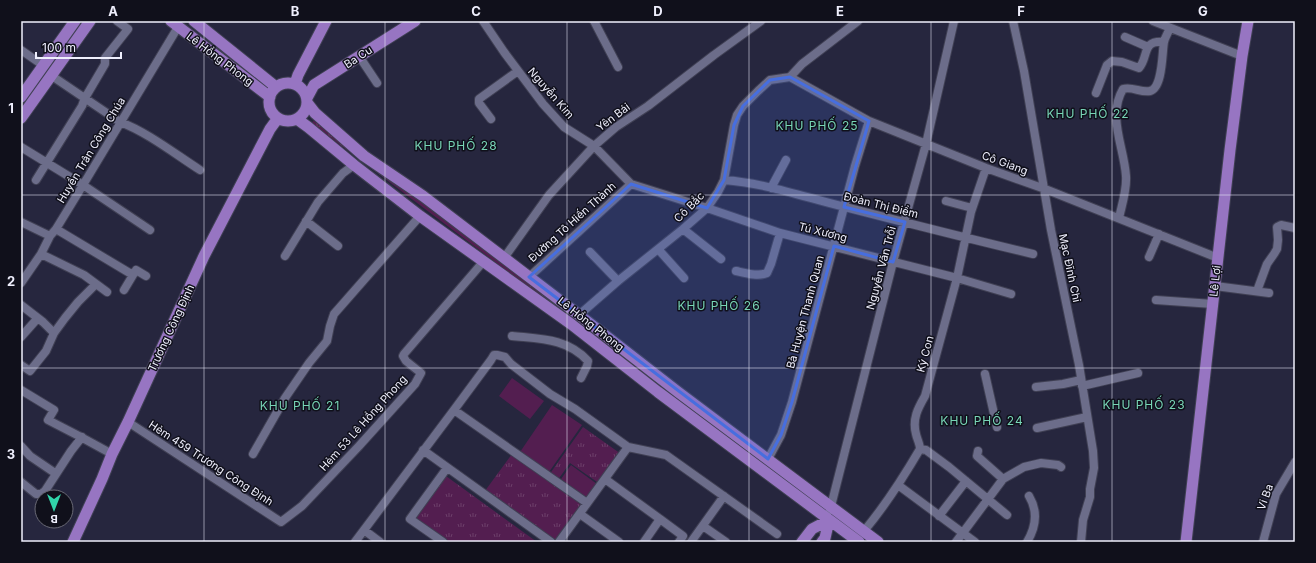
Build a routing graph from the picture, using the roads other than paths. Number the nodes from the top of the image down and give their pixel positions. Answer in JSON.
{"nodes":[{"id":1,"x":75,"y":21,"type":"edge"},
{"id":2,"x":90,"y":21,"type":"edge"},
{"id":3,"x":117,"y":21,"type":"edge"},
{"id":4,"x":194,"y":21,"type":"edge"},
{"id":5,"x":326,"y":21,"type":"edge"},
{"id":6,"x":415,"y":21,"type":"edge"},
{"id":7,"x":483,"y":21,"type":"edge"},
{"id":8,"x":594,"y":21,"type":"edge"},
{"id":9,"x":761,"y":21,"type":"edge"},
{"id":10,"x":858,"y":21,"type":"edge"},
{"id":11,"x":954,"y":21,"type":"edge"},
{"id":12,"x":1013,"y":21,"type":"edge"},
{"id":13,"x":1153,"y":21,"type":"edge"},
{"id":14,"x":1248,"y":21,"type":"edge"},
{"id":15,"x":174,"y":24,"type":"edge"},
{"id":16,"x":1170,"y":28,"type":"junction"},
{"id":17,"x":1125,"y":37,"type":"dead end"},
{"id":18,"x":1164,"y":42,"type":"junction"},
{"id":19,"x":1148,"y":47,"type":"junction"},
{"id":20,"x":21,"y":50,"type":"edge"},
{"id":21,"x":359,"y":56,"type":"junction"},
{"id":22,"x":1242,"y":56,"type":"junction"},
{"id":23,"x":44,"y":66,"type":"junction"},
{"id":24,"x":618,"y":67,"type":"dead end"},
{"id":25,"x":518,"y":71,"type":"junction"},
{"id":26,"x":52,"y":76,"type":"junction"},
{"id":27,"x":790,"y":77,"type":"junction"},
{"id":28,"x":377,"y":82,"type":"dead end"},
{"id":29,"x":295,"y":84,"type":"junction"},
{"id":30,"x":276,"y":87,"type":"junction"},
{"id":31,"x":1096,"y":93,"type":"dead end"},
{"id":32,"x":270,"y":96,"type":"junction"},
{"id":33,"x":21,"y":97,"type":"edge"},
{"id":34,"x":85,"y":98,"type":"junction"},
{"id":35,"x":307,"y":101,"type":"junction"},
{"id":36,"x":21,"y":118,"type":"edge"},
{"id":37,"x":278,"y":118,"type":"junction"},
{"id":38,"x":297,"y":119,"type":"junction"},
{"id":39,"x":491,"y":119,"type":"dead end"},
{"id":40,"x":869,"y":121,"type":"junction"},
{"id":41,"x":120,"y":122,"type":"junction"},
{"id":42,"x":926,"y":144,"type":"junction"},
{"id":43,"x":594,"y":146,"type":"junction"},
{"id":44,"x":21,"y":147,"type":"edge"},
{"id":45,"x":786,"y":160,"type":"dead end"},
{"id":46,"x":46,"y":163,"type":"junction"},
{"id":47,"x":354,"y":165,"type":"junction"},
{"id":48,"x":986,"y":168,"type":"junction"},
{"id":49,"x":200,"y":170,"type":"dead end"},
{"id":50,"x":36,"y":180,"type":"dead end"},
{"id":51,"x":724,"y":180,"type":"junction"},
{"id":52,"x":631,"y":184,"type":"junction"},
{"id":53,"x":83,"y":186,"type":"junction"},
{"id":54,"x":771,"y":188,"type":"junction"},
{"id":55,"x":1045,"y":189,"type":"junction"},
{"id":56,"x":946,"y":201,"type":"dead end"},
{"id":57,"x":844,"y":207,"type":"junction"},
{"id":58,"x":707,"y":208,"type":"junction"},
{"id":59,"x":972,"y":208,"type":"junction"},
{"id":60,"x":420,"y":216,"type":"junction"},
{"id":61,"x":1119,"y":218,"type":"junction"},
{"id":62,"x":306,"y":221,"type":"junction"},
{"id":63,"x":21,"y":222,"type":"edge"},
{"id":64,"x":905,"y":222,"type":"junction"},
{"id":65,"x":1295,"y":228,"type":"edge"},
{"id":66,"x":56,"y":229,"type":"junction"},
{"id":67,"x":683,"y":229,"type":"junction"},
{"id":68,"x":150,"y":230,"type":"dead end"},
{"id":69,"x":780,"y":233,"type":"junction"},
{"id":70,"x":1159,"y":234,"type":"junction"},
{"id":71,"x":50,"y":236,"type":"junction"},
{"id":72,"x":966,"y":238,"type":"junction"},
{"id":73,"x":338,"y":246,"type":"dead end"},
{"id":74,"x":834,"y":246,"type":"junction"},
{"id":75,"x":658,"y":249,"type":"junction"},
{"id":76,"x":590,"y":252,"type":"dead end"},
{"id":77,"x":41,"y":254,"type":"junction"},
{"id":78,"x":1033,"y":254,"type":"dead end"},
{"id":79,"x":285,"y":256,"type":"dead end"},
{"id":80,"x":1149,"y":257,"type":"dead end"},
{"id":81,"x":504,"y":258,"type":"junction"},
{"id":82,"x":1218,"y":258,"type":"junction"},
{"id":83,"x":721,"y":259,"type":"dead end"},
{"id":84,"x":483,"y":262,"type":"junction"},
{"id":85,"x":894,"y":262,"type":"junction"},
{"id":86,"x":736,"y":271,"type":"dead end"},
{"id":87,"x":133,"y":275,"type":"junction"},
{"id":88,"x":146,"y":276,"type":"dead end"},
{"id":89,"x":529,"y":277,"type":"junction"},
{"id":90,"x":684,"y":278,"type":"dead end"},
{"id":91,"x":957,"y":278,"type":"junction"},
{"id":92,"x":618,"y":281,"type":"junction"},
{"id":93,"x":21,"y":282,"type":"edge"},
{"id":94,"x":96,"y":284,"type":"junction"},
{"id":95,"x":1215,"y":286,"type":"junction"},
{"id":96,"x":124,"y":290,"type":"dead end"},
{"id":97,"x":1257,"y":291,"type":"junction"},
{"id":98,"x":107,"y":292,"type":"dead end"},
{"id":99,"x":1269,"y":293,"type":"dead end"},
{"id":100,"x":1012,"y":294,"type":"dead end"},
{"id":101,"x":1156,"y":300,"type":"dead end"},
{"id":102,"x":1213,"y":304,"type":"junction"},
{"id":103,"x":21,"y":305,"type":"edge"},
{"id":104,"x":579,"y":315,"type":"junction"},
{"id":105,"x":37,"y":319,"type":"junction"},
{"id":106,"x":571,"y":324,"type":"junction"},
{"id":107,"x":54,"y":333,"type":"junction"},
{"id":108,"x":512,"y":336,"type":"dead end"},
{"id":109,"x":21,"y":337,"type":"edge"},
{"id":110,"x":21,"y":366,"type":"edge"},
{"id":111,"x":1138,"y":373,"type":"dead end"},
{"id":112,"x":985,"y":374,"type":"dead end"},
{"id":113,"x":581,"y":378,"type":"dead end"},
{"id":114,"x":1082,"y":383,"type":"junction"},
{"id":115,"x":1036,"y":387,"type":"dead end"},
{"id":116,"x":21,"y":390,"type":"edge"},
{"id":117,"x":454,"y":410,"type":"junction"},
{"id":118,"x":1087,"y":417,"type":"junction"},
{"id":119,"x":128,"y":422,"type":"junction"},
{"id":120,"x":997,"y":427,"type":"dead end"},
{"id":121,"x":1036,"y":428,"type":"dead end"},
{"id":122,"x":82,"y":437,"type":"junction"},
{"id":123,"x":21,"y":446,"type":"edge"},
{"id":124,"x":628,"y":447,"type":"junction"},
{"id":125,"x":920,"y":449,"type":"junction"},
{"id":126,"x":423,"y":450,"type":"junction"},
{"id":127,"x":978,"y":451,"type":"dead end"},
{"id":128,"x":112,"y":454,"type":"junction"},
{"id":129,"x":253,"y":454,"type":"dead end"},
{"id":130,"x":768,"y":460,"type":"junction"},
{"id":131,"x":1295,"y":462,"type":"edge"},
{"id":132,"x":1061,"y":467,"type":"dead end"},
{"id":133,"x":447,"y":468,"type":"junction"},
{"id":134,"x":55,"y":473,"type":"junction"},
{"id":135,"x":605,"y":479,"type":"junction"},
{"id":136,"x":1003,"y":479,"type":"junction"},
{"id":137,"x":966,"y":481,"type":"junction"},
{"id":138,"x":21,"y":482,"type":"edge"},
{"id":139,"x":898,"y":485,"type":"junction"},
{"id":140,"x":724,"y":496,"type":"junction"},
{"id":141,"x":1029,"y":496,"type":"dead end"},
{"id":142,"x":988,"y":499,"type":"junction"},
{"id":143,"x":587,"y":504,"type":"junction"},
{"id":144,"x":830,"y":506,"type":"junction"},
{"id":145,"x":580,"y":514,"type":"junction"},
{"id":146,"x":1007,"y":515,"type":"dead end"},
{"id":147,"x":939,"y":516,"type":"junction"},
{"id":148,"x":660,"y":519,"type":"junction"},
{"id":149,"x":829,"y":520,"type":"junction"},
{"id":150,"x":850,"y":521,"type":"junction"},
{"id":151,"x":281,"y":522,"type":"joint"},
{"id":152,"x":703,"y":526,"type":"junction"},
{"id":153,"x":364,"y":530,"type":"junction"},
{"id":154,"x":843,"y":530,"type":"junction"},
{"id":155,"x":864,"y":531,"type":"junction"},
{"id":156,"x":963,"y":533,"type":"junction"},
{"id":157,"x":777,"y":534,"type":"dead end"},
{"id":158,"x":73,"y":542,"type":"edge"},
{"id":159,"x":355,"y":542,"type":"edge"},
{"id":160,"x":380,"y":542,"type":"edge"},
{"id":161,"x":443,"y":542,"type":"edge"},
{"id":162,"x":551,"y":542,"type":"edge"},
{"id":163,"x":559,"y":542,"type":"edge"},
{"id":164,"x":619,"y":542,"type":"edge"},
{"id":165,"x":644,"y":542,"type":"edge"},
{"id":166,"x":679,"y":542,"type":"edge"},
{"id":167,"x":691,"y":542,"type":"edge"},
{"id":168,"x":726,"y":542,"type":"edge"},
{"id":169,"x":802,"y":542,"type":"edge"},
{"id":170,"x":822,"y":542,"type":"edge"},
{"id":171,"x":859,"y":542,"type":"edge"},
{"id":172,"x":878,"y":542,"type":"edge"},
{"id":173,"x":956,"y":542,"type":"edge"},
{"id":174,"x":975,"y":542,"type":"edge"},
{"id":175,"x":1027,"y":542,"type":"edge"},
{"id":176,"x":1081,"y":542,"type":"edge"},
{"id":177,"x":1186,"y":542,"type":"edge"},
{"id":178,"x":1262,"y":542,"type":"edge"}],
"edges":[{"from":1,"to":23,"type":"main road"},
{"from":2,"to":26,"type":"main road"},
{"from":3,"to":34,"type":"street"},
{"from":4,"to":30,"type":"main road","name":"Lê Hồng Phong"},
{"from":5,"to":29,"type":"main road"},
{"from":6,"to":21,"type":"main road","name":"Ba Cu"},
{"from":7,"to":25,"type":"street","name":"Nguyễn Kim"},
{"from":8,"to":24,"type":"street"},
{"from":9,"to":43,"type":"street","name":"Yên Bái"},
{"from":10,"to":27,"type":"street"},
{"from":11,"to":42,"type":"street","name":"Nguyễn Văn Trỗi"},
{"from":12,"to":55,"type":"street","name":"Mạc Đĩnh Chi"},
{"from":13,"to":16,"type":"street"},
{"from":14,"to":22,"type":"main road","name":"Lê Lợi"},
{"from":15,"to":32,"type":"main road","name":"Lê Hồng Phong"},
{"from":15,"to":41,"type":"street","name":"Huyền Trân Công Chúa"},
{"from":16,"to":18,"type":"street"},
{"from":16,"to":22,"type":"street"},
{"from":17,"to":19,"type":"street"},
{"from":18,"to":19,"type":"street"},
{"from":18,"to":61,"type":"street"},
{"from":19,"to":31,"type":"street"},
{"from":20,"to":23,"type":"street"},
{"from":21,"to":28,"type":"street"},
{"from":21,"to":35,"type":"main road","name":"Ba Cu"},
{"from":22,"to":82,"type":"main road","name":"Lê Lợi"},
{"from":23,"to":33,"type":"main road"},
{"from":25,"to":39,"type":"street"},
{"from":25,"to":43,"type":"street","name":"Nguyễn Kim"},
{"from":26,"to":34,"type":"street"},
{"from":26,"to":36,"type":"main road"},
{"from":27,"to":40,"type":"street","name":"Cô Giang"},
{"from":27,"to":51,"type":"street","name":"Cô Bắc"},
{"from":29,"to":30,"type":"main road"},
{"from":29,"to":35,"type":"main road"},
{"from":30,"to":32,"type":"main road"},
{"from":32,"to":37,"type":"main road"},
{"from":34,"to":41,"type":"street"},
{"from":34,"to":46,"type":"street"},
{"from":35,"to":38,"type":"main road"},
{"from":35,"to":81,"type":"main road","name":"Lê Hồng Phong"},
{"from":37,"to":38,"type":"main road"},
{"from":37,"to":119,"type":"main road","name":"Trương Công Định"},
{"from":38,"to":47,"type":"main road","name":"Lê Hồng Phong"},
{"from":40,"to":42,"type":"street","name":"Cô Giang"},
{"from":40,"to":57,"type":"street","name":"Bà Huyện Thanh Quan"},
{"from":41,"to":49,"type":"street"},
{"from":41,"to":53,"type":"street","name":"Huyền Trân Công Chúa"},
{"from":42,"to":48,"type":"street","name":"Cô Giang"},
{"from":42,"to":64,"type":"street","name":"Nguyễn Văn Trỗi"},
{"from":43,"to":52,"type":"street","name":"Nguyễn Kim"},
{"from":43,"to":81,"type":"street","name":"Yên Bái"},
{"from":44,"to":46,"type":"street"},
{"from":45,"to":54,"type":"street"},
{"from":46,"to":50,"type":"street"},
{"from":46,"to":53,"type":"street"},
{"from":47,"to":60,"type":"main road","name":"Lê Hồng Phong"},
{"from":47,"to":62,"type":"street"},
{"from":48,"to":55,"type":"street","name":"Cô Giang"},
{"from":48,"to":59,"type":"street","name":"Ký Con"},
{"from":51,"to":54,"type":"street","name":"Đoàn Thị Điểm"},
{"from":51,"to":58,"type":"street","name":"Cô Bắc"},
{"from":52,"to":58,"type":"street","name":"Tú Xương"},
{"from":52,"to":89,"type":"street","name":"Đường Tô Hiến Thành"},
{"from":53,"to":66,"type":"street","name":"Huyền Trân Công Chúa"},
{"from":53,"to":68,"type":"street"},
{"from":54,"to":57,"type":"street","name":"Đoàn Thị Điểm"},
{"from":55,"to":61,"type":"street","name":"Cô Giang"},
{"from":55,"to":114,"type":"street","name":"Mạc Đĩnh Chi"},
{"from":56,"to":59,"type":"street"},
{"from":57,"to":64,"type":"street","name":"Đoàn Thị Điểm"},
{"from":57,"to":74,"type":"street","name":"Bà Huyện Thanh Quan"},
{"from":58,"to":67,"type":"street","name":"Cô Bắc"},
{"from":58,"to":69,"type":"street","name":"Tú Xương"},
{"from":59,"to":72,"type":"street","name":"Ký Con"},
{"from":60,"to":84,"type":"main road","name":"Lê Hồng Phong"},
{"from":60,"to":129,"type":"street"},
{"from":61,"to":70,"type":"street","name":"Cô Giang"},
{"from":62,"to":73,"type":"street"},
{"from":62,"to":79,"type":"street"},
{"from":63,"to":71,"type":"street"},
{"from":64,"to":72,"type":"street","name":"Đoàn Thị Điểm"},
{"from":64,"to":85,"type":"street","name":"Nguyễn Văn Trỗi"},
{"from":65,"to":97,"type":"street"},
{"from":66,"to":71,"type":"street","name":"Huyền Trân Công Chúa"},
{"from":66,"to":87,"type":"street"},
{"from":67,"to":75,"type":"street","name":"Cô Bắc"},
{"from":67,"to":83,"type":"street"},
{"from":69,"to":74,"type":"street","name":"Tú Xương"},
{"from":69,"to":86,"type":"street"},
{"from":70,"to":80,"type":"street"},
{"from":70,"to":82,"type":"street","name":"Cô Giang"},
{"from":71,"to":77,"type":"street","name":"Huyền Trân Công Chúa"},
{"from":72,"to":78,"type":"street","name":"Đoàn Thị Điểm"},
{"from":72,"to":91,"type":"street","name":"Ký Con"},
{"from":74,"to":85,"type":"street","name":"Tú Xương"},
{"from":74,"to":130,"type":"street","name":"Bà Huyện Thanh Quan"},
{"from":75,"to":90,"type":"street"},
{"from":75,"to":92,"type":"street","name":"Cô Bắc"},
{"from":76,"to":92,"type":"street"},
{"from":77,"to":93,"type":"street","name":"Huyền Trân Công Chúa"},
{"from":77,"to":94,"type":"street"},
{"from":81,"to":89,"type":"main road","name":"Lê Hồng Phong"},
{"from":82,"to":95,"type":"main road","name":"Lê Lợi"},
{"from":84,"to":106,"type":"main road","name":"Lê Hồng Phong"},
{"from":84,"to":151,"type":"street","name":"Hẻm 53 Lê Hồng Phong"},
{"from":85,"to":91,"type":"street","name":"Tú Xương"},
{"from":85,"to":144,"type":"street","name":"Nguyễn Văn Trỗi"},
{"from":87,"to":88,"type":"street"},
{"from":87,"to":96,"type":"street"},
{"from":89,"to":104,"type":"main road","name":"Lê Hồng Phong"},
{"from":91,"to":100,"type":"street","name":"Tú Xương"},
{"from":91,"to":125,"type":"street","name":"Ký Con"},
{"from":92,"to":104,"type":"street","name":"Cô Bắc"},
{"from":94,"to":98,"type":"street"},
{"from":94,"to":107,"type":"street"},
{"from":95,"to":97,"type":"street"},
{"from":95,"to":102,"type":"main road","name":"Lê Lợi"},
{"from":97,"to":99,"type":"street"},
{"from":101,"to":102,"type":"street"},
{"from":102,"to":177,"type":"main road","name":"Lê Lợi"},
{"from":103,"to":105,"type":"street"},
{"from":104,"to":106,"type":"main road"},
{"from":104,"to":130,"type":"main road","name":"Lê Hồng Phong"},
{"from":105,"to":107,"type":"street"},
{"from":105,"to":109,"type":"street"},
{"from":106,"to":149,"type":"main road","name":"Lê Hồng Phong"},
{"from":107,"to":110,"type":"street"},
{"from":108,"to":113,"type":"street"},
{"from":111,"to":114,"type":"street"},
{"from":112,"to":120,"type":"street"},
{"from":114,"to":115,"type":"street"},
{"from":114,"to":118,"type":"street","name":"Mạc Đĩnh Chi"},
{"from":116,"to":122,"type":"street"},
{"from":117,"to":124,"type":"street"},
{"from":117,"to":126,"type":"street"},
{"from":117,"to":143,"type":"street"},
{"from":118,"to":121,"type":"street"},
{"from":118,"to":176,"type":"street","name":"Mạc Đĩnh Chi"},
{"from":119,"to":128,"type":"main road","name":"Trương Công Định"},
{"from":119,"to":151,"type":"street","name":"Hẻm 459 Trương Công Định"},
{"from":122,"to":128,"type":"street"},
{"from":122,"to":134,"type":"street"},
{"from":123,"to":134,"type":"street"},
{"from":124,"to":135,"type":"street"},
{"from":124,"to":140,"type":"street"},
{"from":125,"to":137,"type":"street"},
{"from":125,"to":139,"type":"street"},
{"from":126,"to":133,"type":"street"},
{"from":126,"to":153,"type":"street"},
{"from":127,"to":136,"type":"street"},
{"from":128,"to":158,"type":"main road","name":"Trương Công Định"},
{"from":130,"to":144,"type":"main road","name":"Lê Hồng Phong"},
{"from":131,"to":178,"type":"street","name":"Vi Ba"},
{"from":132,"to":136,"type":"street"},
{"from":133,"to":161,"type":"street"},
{"from":133,"to":162,"type":"street"},
{"from":134,"to":138,"type":"street"},
{"from":135,"to":143,"type":"street"},
{"from":135,"to":148,"type":"street"},
{"from":136,"to":142,"type":"street"},
{"from":137,"to":142,"type":"street"},
{"from":137,"to":147,"type":"street"},
{"from":139,"to":147,"type":"street"},
{"from":139,"to":155,"type":"street"},
{"from":140,"to":152,"type":"street"},
{"from":140,"to":157,"type":"street"},
{"from":141,"to":175,"type":"street"},
{"from":142,"to":146,"type":"street"},
{"from":142,"to":156,"type":"street"},
{"from":143,"to":145,"type":"street"},
{"from":144,"to":149,"type":"street","name":"Nguyễn Văn Trỗi"},
{"from":144,"to":150,"type":"main road","name":"Lê Hồng Phong"},
{"from":145,"to":163,"type":"street"},
{"from":145,"to":164,"type":"street"},
{"from":147,"to":156,"type":"street"},
{"from":148,"to":165,"type":"street"},
{"from":148,"to":166,"type":"street"},
{"from":149,"to":154,"type":"main road","name":"Lê Hồng Phong"},
{"from":149,"to":169,"type":"main road"},
{"from":149,"to":170,"type":"main road"},
{"from":150,"to":154,"type":"main road"},
{"from":150,"to":155,"type":"main road","name":"Lê Hồng Phong"},
{"from":152,"to":167,"type":"street"},
{"from":152,"to":168,"type":"street"},
{"from":153,"to":159,"type":"street"},
{"from":153,"to":160,"type":"street"},
{"from":154,"to":171,"type":"main road","name":"Lê Hồng Phong"},
{"from":155,"to":172,"type":"main road","name":"Lê Hồng Phong"},
{"from":156,"to":173,"type":"street"},
{"from":156,"to":174,"type":"street"}]}
